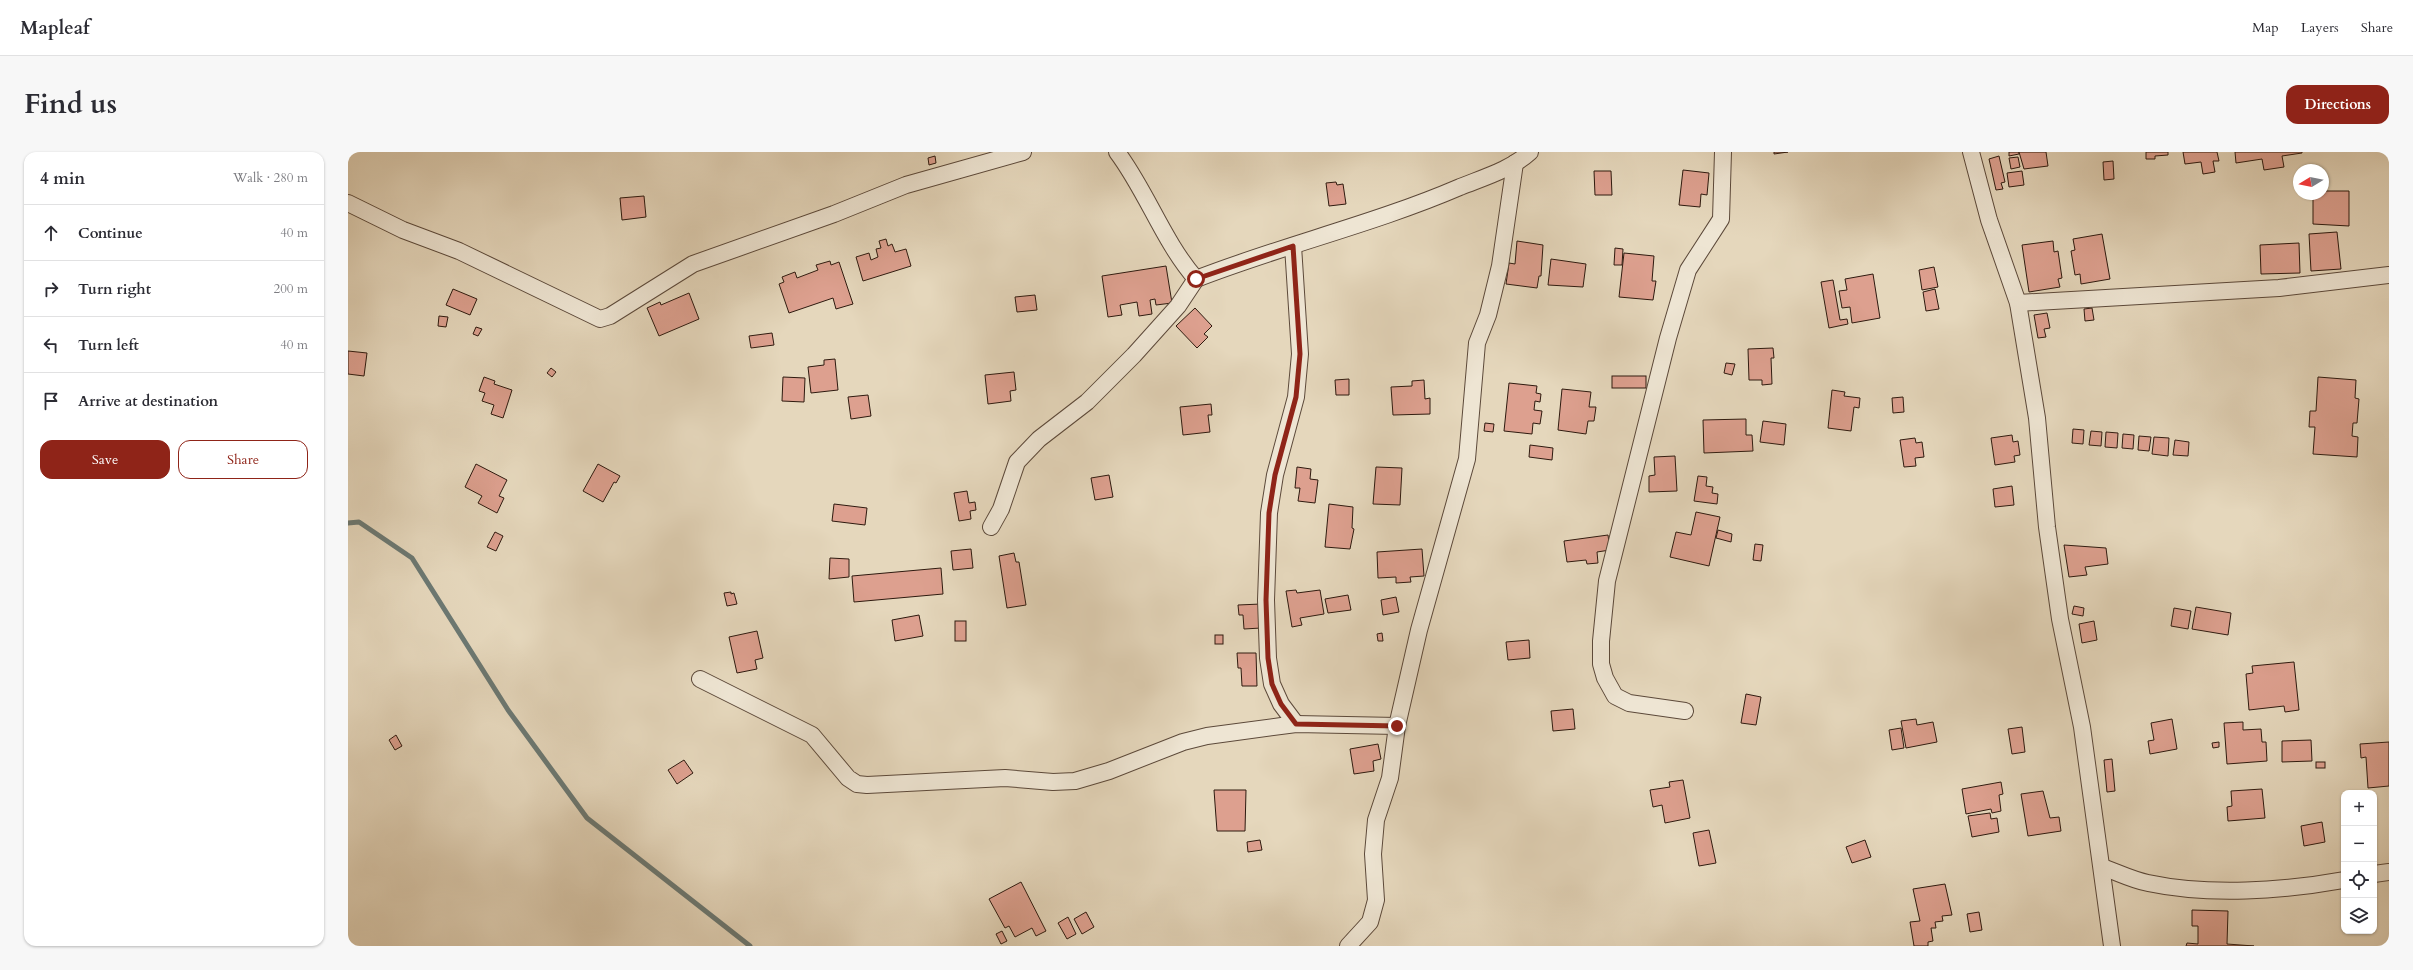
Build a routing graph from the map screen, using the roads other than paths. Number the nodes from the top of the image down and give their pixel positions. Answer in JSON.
{"nodes":[{"id":1,"x":1023,"y":152,"type":"edge"},
{"id":2,"x":1117,"y":152,"type":"edge"},
{"id":3,"x":1530,"y":152,"type":"edge"},
{"id":4,"x":1723,"y":152,"type":"edge"},
{"id":5,"x":1971,"y":152,"type":"edge"},
{"id":6,"x":1515,"y":164,"type":"junction"},
{"id":7,"x":348,"y":203,"type":"edge"},
{"id":8,"x":1293,"y":246,"type":"junction"},
{"id":9,"x":2389,"y":275,"type":"edge"},
{"id":10,"x":1196,"y":279,"type":"junction"},
{"id":11,"x":2018,"y":303,"type":"junction"},
{"id":12,"x":991,"y":527,"type":"dead end"},
{"id":13,"x":700,"y":679,"type":"dead end"},
{"id":14,"x":1685,"y":711,"type":"dead end"},
{"id":15,"x":1296,"y":724,"type":"junction"},
{"id":16,"x":1397,"y":726,"type":"junction"},
{"id":17,"x":2102,"y":867,"type":"junction"},
{"id":18,"x":2389,"y":872,"type":"edge"},
{"id":19,"x":2377,"y":874,"type":"edge"},
{"id":20,"x":2341,"y":881,"type":"edge"},
{"id":21,"x":1348,"y":946,"type":"edge"},
{"id":22,"x":2112,"y":946,"type":"edge"}],
"edges":[{"from":1,"to":7,"type":"street"},
{"from":2,"to":10,"type":"street"},
{"from":3,"to":6,"type":"street"},
{"from":4,"to":14,"type":"street"},
{"from":5,"to":11,"type":"street"},
{"from":6,"to":8,"type":"street"},
{"from":6,"to":16,"type":"street"},
{"from":8,"to":10,"type":"street"},
{"from":8,"to":15,"type":"street"},
{"from":9,"to":11,"type":"street"},
{"from":10,"to":12,"type":"street"},
{"from":11,"to":17,"type":"street"},
{"from":13,"to":15,"type":"street"},
{"from":15,"to":16,"type":"street"},
{"from":16,"to":21,"type":"street"},
{"from":17,"to":20,"type":"street"},
{"from":17,"to":22,"type":"street"},
{"from":18,"to":19,"type":"street"}]}
